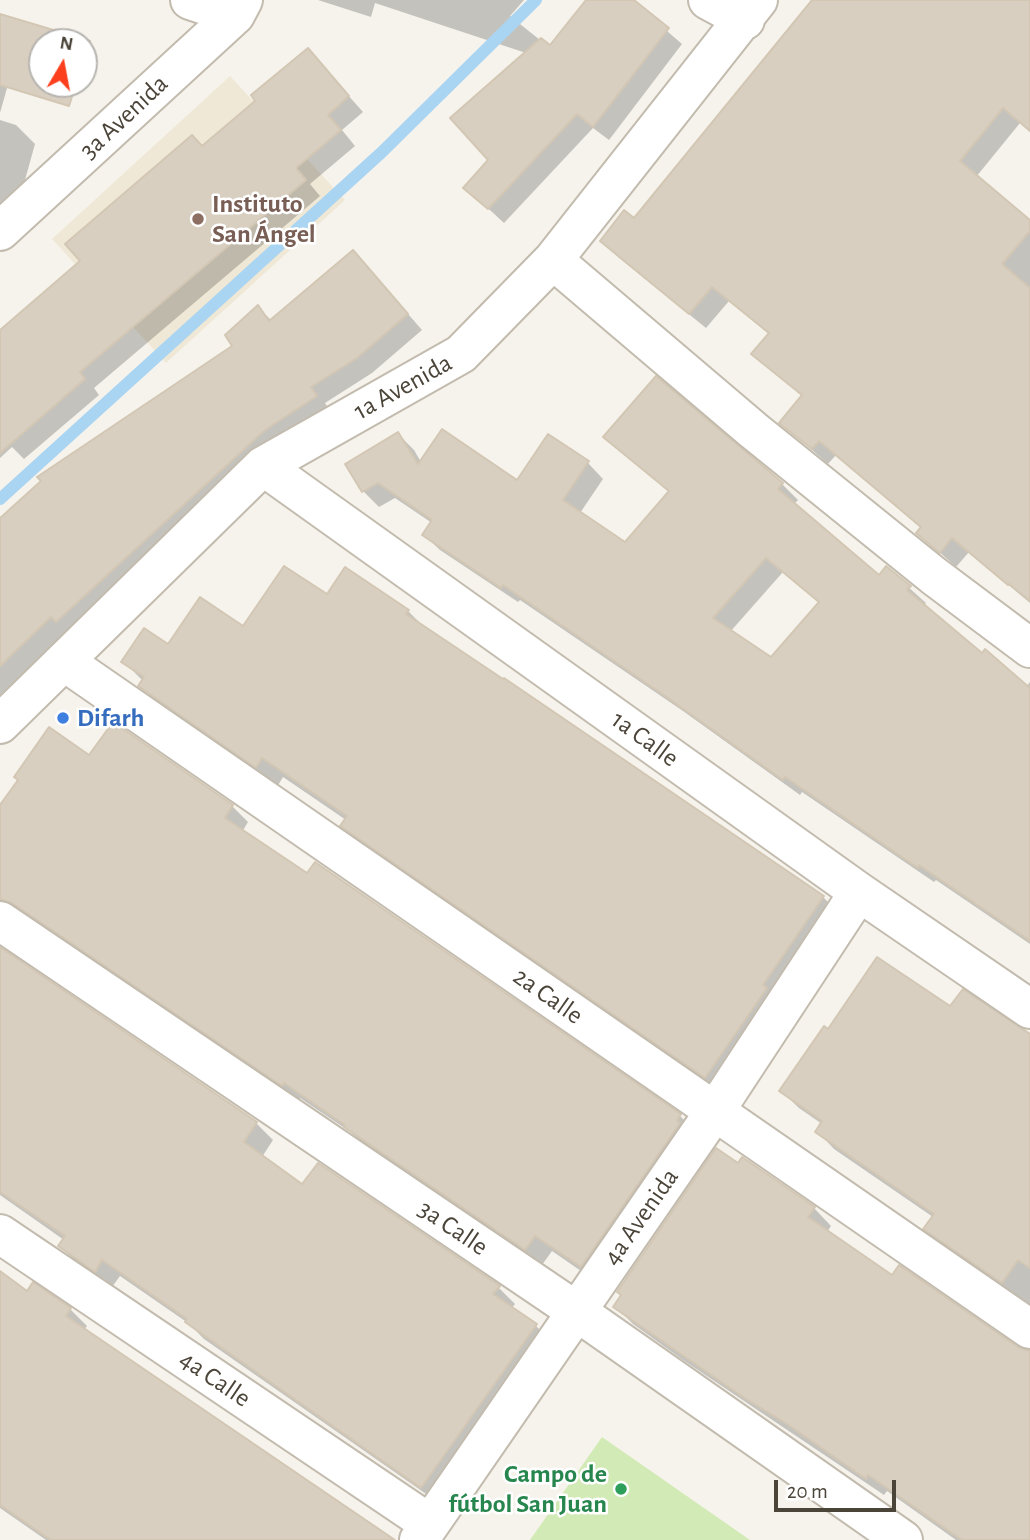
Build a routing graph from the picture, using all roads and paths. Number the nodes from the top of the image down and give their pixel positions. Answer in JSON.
{"nodes":[{"id":1,"x":190,"y":0,"type":"edge"},
{"id":2,"x":708,"y":0,"type":"edge"},
{"id":3,"x":239,"y":7,"type":"edge"},
{"id":4,"x":751,"y":10,"type":"edge"},
{"id":5,"x":0,"y":231,"type":"edge"},
{"id":6,"x":553,"y":260,"type":"junction"},
{"id":7,"x":263,"y":466,"type":"junction"},
{"id":8,"x":1030,"y":648,"type":"edge"},
{"id":9,"x":65,"y":662,"type":"junction"},
{"id":10,"x":0,"y":724,"type":"edge"},
{"id":11,"x":859,"y":892,"type":"junction"},
{"id":12,"x":0,"y":921,"type":"edge"},
{"id":13,"x":1030,"y":1009,"type":"edge"},
{"id":14,"x":715,"y":1111,"type":"junction"},
{"id":15,"x":0,"y":1234,"type":"edge"},
{"id":16,"x":576,"y":1311,"type":"junction"},
{"id":17,"x":1030,"y":1329,"type":"edge"},
{"id":18,"x":425,"y":1532,"type":"edge"},
{"id":19,"x":903,"y":1540,"type":"edge"}],
"edges":[{"from":1,"to":3,"type":"street"},
{"from":2,"to":4,"type":"street"},
{"from":3,"to":5,"type":"street","name":"3a Avenida"},
{"from":4,"to":6,"type":"street","name":"1a Avenida"},
{"from":6,"to":7,"type":"street","name":"1a Avenida"},
{"from":6,"to":8,"type":"street"},
{"from":7,"to":9,"type":"street","name":"1a Avenida"},
{"from":7,"to":11,"type":"street","name":"1a Calle"},
{"from":9,"to":10,"type":"street","name":"1a Avenida"},
{"from":9,"to":14,"type":"street","name":"2a Calle"},
{"from":11,"to":13,"type":"street","name":"1a Calle"},
{"from":11,"to":14,"type":"street","name":"4a Avenida"},
{"from":12,"to":16,"type":"street","name":"3a Calle"},
{"from":14,"to":16,"type":"street","name":"4a Avenida"},
{"from":14,"to":17,"type":"street","name":"2a Calle"},
{"from":15,"to":18,"type":"street","name":"4a Calle"},
{"from":16,"to":18,"type":"street","name":"4a Avenida"},
{"from":16,"to":19,"type":"street","name":"3a Calle"}]}
